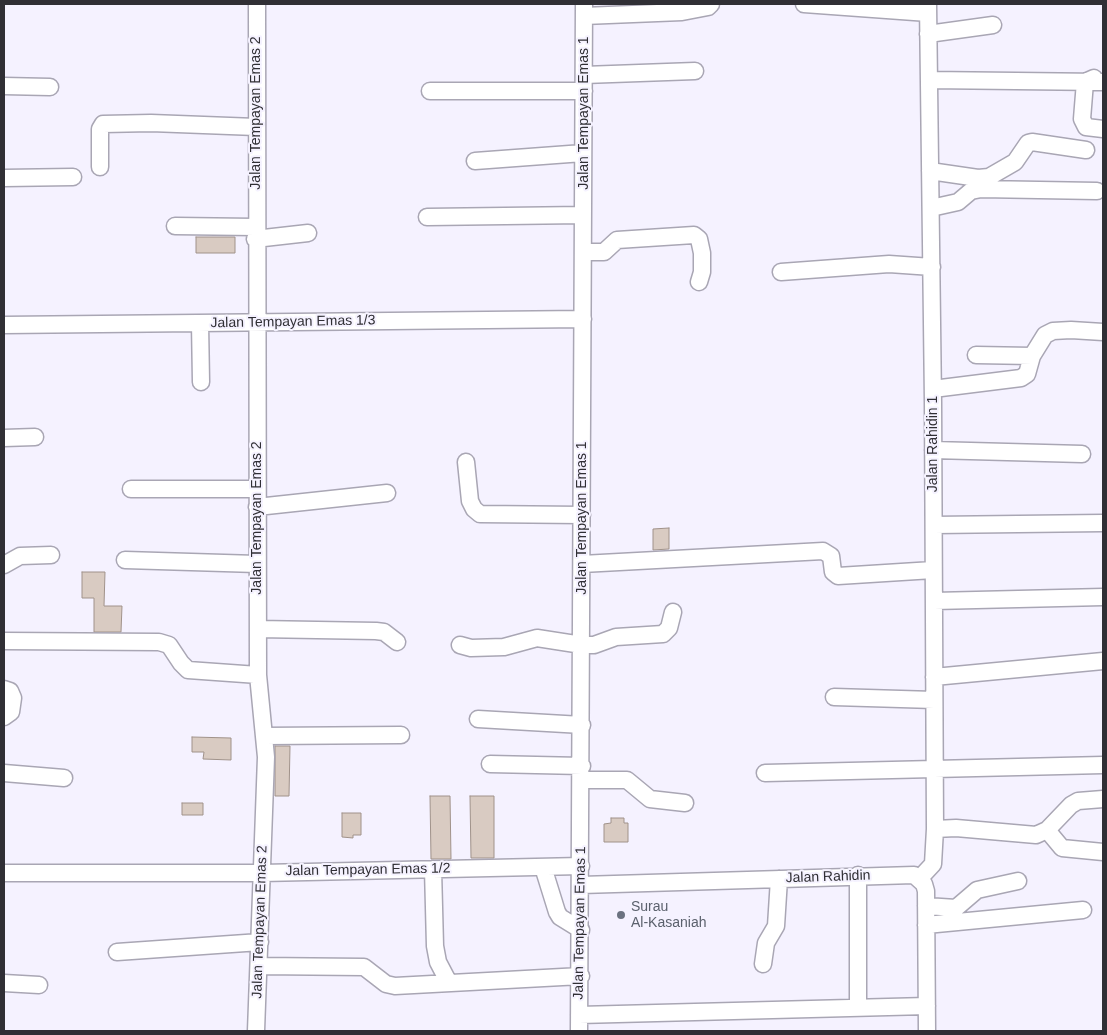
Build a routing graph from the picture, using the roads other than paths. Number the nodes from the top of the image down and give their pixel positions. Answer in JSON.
{"nodes":[{"id":1,"x":257,"y":4,"type":"edge"},
{"id":2,"x":711,"y":4,"type":"edge"},
{"id":3,"x":804,"y":4,"type":"edge"},
{"id":4,"x":928,"y":8,"type":"edge"},
{"id":5,"x":584,"y":10,"type":"edge"},
{"id":6,"x":993,"y":26,"type":"dead end"},
{"id":7,"x":928,"y":34,"type":"junction"},
{"id":8,"x":695,"y":71,"type":"dead end"},
{"id":9,"x":1103,"y":74,"type":"edge"},
{"id":10,"x":929,"y":80,"type":"junction"},
{"id":11,"x":1085,"y":82,"type":"junction"},
{"id":12,"x":1103,"y":82,"type":"edge"},
{"id":13,"x":584,"y":83,"type":"junction"},
{"id":14,"x":4,"y":86,"type":"edge"},
{"id":15,"x":50,"y":86,"type":"dead end"},
{"id":16,"x":430,"y":91,"type":"dead end"},
{"id":17,"x":256,"y":127,"type":"junction"},
{"id":18,"x":1103,"y":129,"type":"edge"},
{"id":19,"x":1086,"y":150,"type":"dead end"},
{"id":20,"x":583,"y":153,"type":"junction"},
{"id":21,"x":476,"y":161,"type":"dead end"},
{"id":22,"x":100,"y":167,"type":"dead end"},
{"id":23,"x":930,"y":171,"type":"junction"},
{"id":24,"x":73,"y":177,"type":"dead end"},
{"id":25,"x":4,"y":178,"type":"edge"},
{"id":26,"x":1097,"y":191,"type":"dead end"},
{"id":27,"x":931,"y":208,"type":"junction"},
{"id":28,"x":583,"y":215,"type":"junction"},
{"id":29,"x":427,"y":217,"type":"dead end"},
{"id":30,"x":175,"y":226,"type":"dead end"},
{"id":31,"x":255,"y":233,"type":"junction"},
{"id":32,"x":308,"y":233,"type":"dead end"},
{"id":33,"x":583,"y":252,"type":"junction"},
{"id":34,"x":932,"y":267,"type":"junction"},
{"id":35,"x":782,"y":272,"type":"dead end"},
{"id":36,"x":699,"y":282,"type":"dead end"},
{"id":37,"x":583,"y":319,"type":"junction"},
{"id":38,"x":200,"y":323,"type":"junction"},
{"id":39,"x":256,"y":323,"type":"junction"},
{"id":40,"x":4,"y":325,"type":"edge"},
{"id":41,"x":1103,"y":332,"type":"edge"},
{"id":42,"x":976,"y":355,"type":"dead end"},
{"id":43,"x":1032,"y":356,"type":"junction"},
{"id":44,"x":201,"y":382,"type":"dead end"},
{"id":45,"x":933,"y":389,"type":"junction"},
{"id":46,"x":34,"y":437,"type":"dead end"},
{"id":47,"x":4,"y":438,"type":"edge"},
{"id":48,"x":933,"y":450,"type":"junction"},
{"id":49,"x":1082,"y":454,"type":"dead end"},
{"id":50,"x":466,"y":462,"type":"dead end"},
{"id":51,"x":131,"y":489,"type":"dead end"},
{"id":52,"x":257,"y":489,"type":"junction"},
{"id":53,"x":387,"y":493,"type":"dead end"},
{"id":54,"x":257,"y":507,"type":"junction"},
{"id":55,"x":582,"y":515,"type":"junction"},
{"id":56,"x":1103,"y":523,"type":"edge"},
{"id":57,"x":934,"y":525,"type":"junction"},
{"id":58,"x":51,"y":555,"type":"dead end"},
{"id":59,"x":125,"y":560,"type":"dead end"},
{"id":60,"x":257,"y":564,"type":"junction"},
{"id":61,"x":582,"y":564,"type":"junction"},
{"id":62,"x":4,"y":565,"type":"edge"},
{"id":63,"x":933,"y":570,"type":"junction"},
{"id":64,"x":1103,"y":597,"type":"edge"},
{"id":65,"x":934,"y":601,"type":"junction"},
{"id":66,"x":673,"y":612,"type":"dead end"},
{"id":67,"x":258,"y":629,"type":"junction"},
{"id":68,"x":4,"y":641,"type":"edge"},
{"id":69,"x":397,"y":642,"type":"dead end"},
{"id":70,"x":460,"y":645,"type":"dead end"},
{"id":71,"x":582,"y":645,"type":"junction"},
{"id":72,"x":1103,"y":661,"type":"edge"},
{"id":73,"x":258,"y":674,"type":"junction"},
{"id":74,"x":934,"y":677,"type":"junction"},
{"id":75,"x":4,"y":689,"type":"edge"},
{"id":76,"x":834,"y":697,"type":"dead end"},
{"id":77,"x":934,"y":700,"type":"junction"},
{"id":78,"x":4,"y":717,"type":"edge"},
{"id":79,"x":478,"y":719,"type":"dead end"},
{"id":80,"x":582,"y":725,"type":"junction"},
{"id":81,"x":401,"y":735,"type":"dead end"},
{"id":82,"x":264,"y":736,"type":"junction"},
{"id":83,"x":490,"y":764,"type":"dead end"},
{"id":84,"x":1103,"y":765,"type":"edge"},
{"id":85,"x":934,"y":770,"type":"junction"},
{"id":86,"x":4,"y":773,"type":"edge"},
{"id":87,"x":582,"y":773,"type":"junction"},
{"id":88,"x":765,"y":773,"type":"dead end"},
{"id":89,"x":64,"y":778,"type":"dead end"},
{"id":90,"x":1103,"y":799,"type":"edge"},
{"id":91,"x":685,"y":803,"type":"dead end"},
{"id":92,"x":935,"y":829,"type":"junction"},
{"id":93,"x":1047,"y":830,"type":"junction"},
{"id":94,"x":1103,"y":852,"type":"edge"},
{"id":95,"x":581,"y":866,"type":"junction"},
{"id":96,"x":543,"y":867,"type":"junction"},
{"id":97,"x":434,"y":869,"type":"junction"},
{"id":98,"x":4,"y":873,"type":"edge"},
{"id":99,"x":262,"y":873,"type":"junction"},
{"id":100,"x":858,"y":876,"type":"junction"},
{"id":101,"x":920,"y":878,"type":"junction"},
{"id":102,"x":779,"y":879,"type":"junction"},
{"id":103,"x":1018,"y":881,"type":"dead end"},
{"id":104,"x":581,"y":885,"type":"junction"},
{"id":105,"x":926,"y":906,"type":"junction"},
{"id":106,"x":1083,"y":910,"type":"dead end"},
{"id":107,"x":926,"y":925,"type":"junction"},
{"id":108,"x":581,"y":930,"type":"junction"},
{"id":109,"x":260,"y":942,"type":"junction"},
{"id":110,"x":116,"y":952,"type":"dead end"},
{"id":111,"x":764,"y":964,"type":"dead end"},
{"id":112,"x":259,"y":966,"type":"junction"},
{"id":113,"x":581,"y":976,"type":"junction"},
{"id":114,"x":4,"y":983,"type":"edge"},
{"id":115,"x":449,"y":983,"type":"junction"},
{"id":116,"x":39,"y":985,"type":"dead end"},
{"id":117,"x":926,"y":1006,"type":"junction"},
{"id":118,"x":858,"y":1008,"type":"junction"},
{"id":119,"x":579,"y":1015,"type":"junction"},
{"id":120,"x":256,"y":1031,"type":"edge"},
{"id":121,"x":579,"y":1031,"type":"edge"},
{"id":122,"x":927,"y":1031,"type":"edge"}],
"edges":[{"from":1,"to":17,"type":"street","name":"Jalan Tempayan Emas 2"},
{"from":2,"to":5,"type":"street"},
{"from":3,"to":4,"type":"street"},
{"from":4,"to":7,"type":"street","name":"Jalan Rahidin 1"},
{"from":5,"to":13,"type":"street","name":"Jalan Tempayan Emas 1"},
{"from":6,"to":7,"type":"street"},
{"from":7,"to":10,"type":"street","name":"Jalan Rahidin 1"},
{"from":8,"to":13,"type":"street"},
{"from":9,"to":11,"type":"street"},
{"from":10,"to":11,"type":"street"},
{"from":10,"to":23,"type":"street","name":"Jalan Rahidin 1"},
{"from":11,"to":12,"type":"street"},
{"from":11,"to":18,"type":"street"},
{"from":13,"to":16,"type":"street"},
{"from":13,"to":20,"type":"street","name":"Jalan Tempayan Emas 1"},
{"from":14,"to":15,"type":"street"},
{"from":17,"to":22,"type":"street"},
{"from":17,"to":31,"type":"street","name":"Jalan Tempayan Emas 2"},
{"from":19,"to":23,"type":"street"},
{"from":20,"to":21,"type":"street"},
{"from":20,"to":28,"type":"street","name":"Jalan Tempayan Emas 1"},
{"from":23,"to":27,"type":"street","name":"Jalan Rahidin 1"},
{"from":24,"to":25,"type":"street"},
{"from":26,"to":27,"type":"street"},
{"from":27,"to":34,"type":"street","name":"Jalan Rahidin 1"},
{"from":28,"to":29,"type":"street"},
{"from":28,"to":33,"type":"street","name":"Jalan Tempayan Emas 1"},
{"from":30,"to":31,"type":"street"},
{"from":31,"to":32,"type":"street"},
{"from":31,"to":39,"type":"street","name":"Jalan Tempayan Emas 2"},
{"from":33,"to":36,"type":"street"},
{"from":33,"to":37,"type":"street","name":"Jalan Tempayan Emas 1"},
{"from":34,"to":35,"type":"street"},
{"from":34,"to":45,"type":"street","name":"Jalan Rahidin 1"},
{"from":37,"to":39,"type":"street","name":"Jalan Tempayan Emas 1/3"},
{"from":37,"to":55,"type":"street","name":"Jalan Tempayan Emas 1"},
{"from":38,"to":39,"type":"street","name":"Jalan Tempayan Emas 1/3"},
{"from":38,"to":40,"type":"street","name":"Jalan Tempayan Emas 1/3"},
{"from":38,"to":44,"type":"street"},
{"from":39,"to":52,"type":"street","name":"Jalan Tempayan Emas 2"},
{"from":41,"to":43,"type":"street"},
{"from":42,"to":43,"type":"street"},
{"from":43,"to":45,"type":"street"},
{"from":45,"to":48,"type":"street","name":"Jalan Rahidin 1"},
{"from":46,"to":47,"type":"street"},
{"from":48,"to":49,"type":"street"},
{"from":48,"to":57,"type":"street","name":"Jalan Rahidin 1"},
{"from":50,"to":55,"type":"street"},
{"from":51,"to":52,"type":"street"},
{"from":52,"to":54,"type":"street","name":"Jalan Tempayan Emas 2"},
{"from":53,"to":54,"type":"street"},
{"from":54,"to":60,"type":"street","name":"Jalan Tempayan Emas 2"},
{"from":55,"to":61,"type":"street","name":"Jalan Tempayan Emas 1"},
{"from":56,"to":57,"type":"street"},
{"from":57,"to":63,"type":"street","name":"Jalan Rahidin 1"},
{"from":58,"to":62,"type":"street"},
{"from":59,"to":60,"type":"street"},
{"from":60,"to":67,"type":"street","name":"Jalan Tempayan Emas 2"},
{"from":61,"to":63,"type":"street"},
{"from":61,"to":71,"type":"street","name":"Jalan Tempayan Emas 1"},
{"from":63,"to":65,"type":"street","name":"Jalan Rahidin 1"},
{"from":64,"to":65,"type":"street"},
{"from":65,"to":74,"type":"street","name":"Jalan Rahidin 1"},
{"from":66,"to":71,"type":"street"},
{"from":67,"to":69,"type":"street"},
{"from":67,"to":73,"type":"street","name":"Jalan Tempayan Emas 2"},
{"from":68,"to":73,"type":"street"},
{"from":70,"to":71,"type":"street"},
{"from":71,"to":80,"type":"street","name":"Jalan Tempayan Emas 1"},
{"from":72,"to":74,"type":"street"},
{"from":73,"to":82,"type":"street","name":"Jalan Tempayan Emas 2"},
{"from":74,"to":77,"type":"street","name":"Jalan Rahidin 1"},
{"from":75,"to":78,"type":"street"},
{"from":76,"to":77,"type":"street"},
{"from":77,"to":85,"type":"street","name":"Jalan Rahidin 1"},
{"from":79,"to":80,"type":"street"},
{"from":80,"to":87,"type":"street","name":"Jalan Tempayan Emas 1"},
{"from":81,"to":82,"type":"street"},
{"from":82,"to":99,"type":"street","name":"Jalan Tempayan Emas 2"},
{"from":83,"to":87,"type":"street"},
{"from":84,"to":85,"type":"street"},
{"from":85,"to":88,"type":"street"},
{"from":85,"to":92,"type":"street","name":"Jalan Rahidin 1"},
{"from":86,"to":89,"type":"street"},
{"from":87,"to":91,"type":"street"},
{"from":87,"to":95,"type":"street","name":"Jalan Tempayan Emas 1"},
{"from":90,"to":93,"type":"street"},
{"from":92,"to":93,"type":"street"},
{"from":92,"to":101,"type":"street","name":"Jalan Rahidin 1"},
{"from":93,"to":94,"type":"street"},
{"from":95,"to":96,"type":"street","name":"Jalan Tempayan Emas 1/2"},
{"from":95,"to":104,"type":"street","name":"Jalan Tempayan Emas 1"},
{"from":96,"to":97,"type":"street","name":"Jalan Tempayan Emas 1/2"},
{"from":96,"to":108,"type":"street"},
{"from":97,"to":99,"type":"street","name":"Jalan Tempayan Emas 1/2"},
{"from":97,"to":115,"type":"street"},
{"from":98,"to":99,"type":"street","name":"Jalan Tempayan Emas 1/2"},
{"from":99,"to":109,"type":"street","name":"Jalan Tempayan Emas 2"},
{"from":100,"to":101,"type":"street","name":"Jalan Rahidin"},
{"from":100,"to":102,"type":"street","name":"Jalan Rahidin"},
{"from":100,"to":118,"type":"street"},
{"from":101,"to":105,"type":"street"},
{"from":102,"to":104,"type":"street","name":"Jalan Rahidin"},
{"from":102,"to":111,"type":"street"},
{"from":103,"to":105,"type":"street"},
{"from":104,"to":108,"type":"street","name":"Jalan Tempayan Emas 1"},
{"from":105,"to":107,"type":"street"},
{"from":106,"to":107,"type":"street"},
{"from":107,"to":117,"type":"street"},
{"from":108,"to":113,"type":"street","name":"Jalan Tempayan Emas 1"},
{"from":109,"to":110,"type":"street"},
{"from":109,"to":112,"type":"street","name":"Jalan Tempayan Emas 2"},
{"from":112,"to":115,"type":"street"},
{"from":112,"to":120,"type":"street","name":"Jalan Tempayan Emas 2"},
{"from":113,"to":115,"type":"street"},
{"from":113,"to":119,"type":"street","name":"Jalan Tempayan Emas 1"},
{"from":114,"to":116,"type":"street"},
{"from":117,"to":118,"type":"street"},
{"from":117,"to":122,"type":"street"},
{"from":118,"to":119,"type":"street"},
{"from":119,"to":121,"type":"street","name":"Jalan Tempayan Emas 1"}]}
